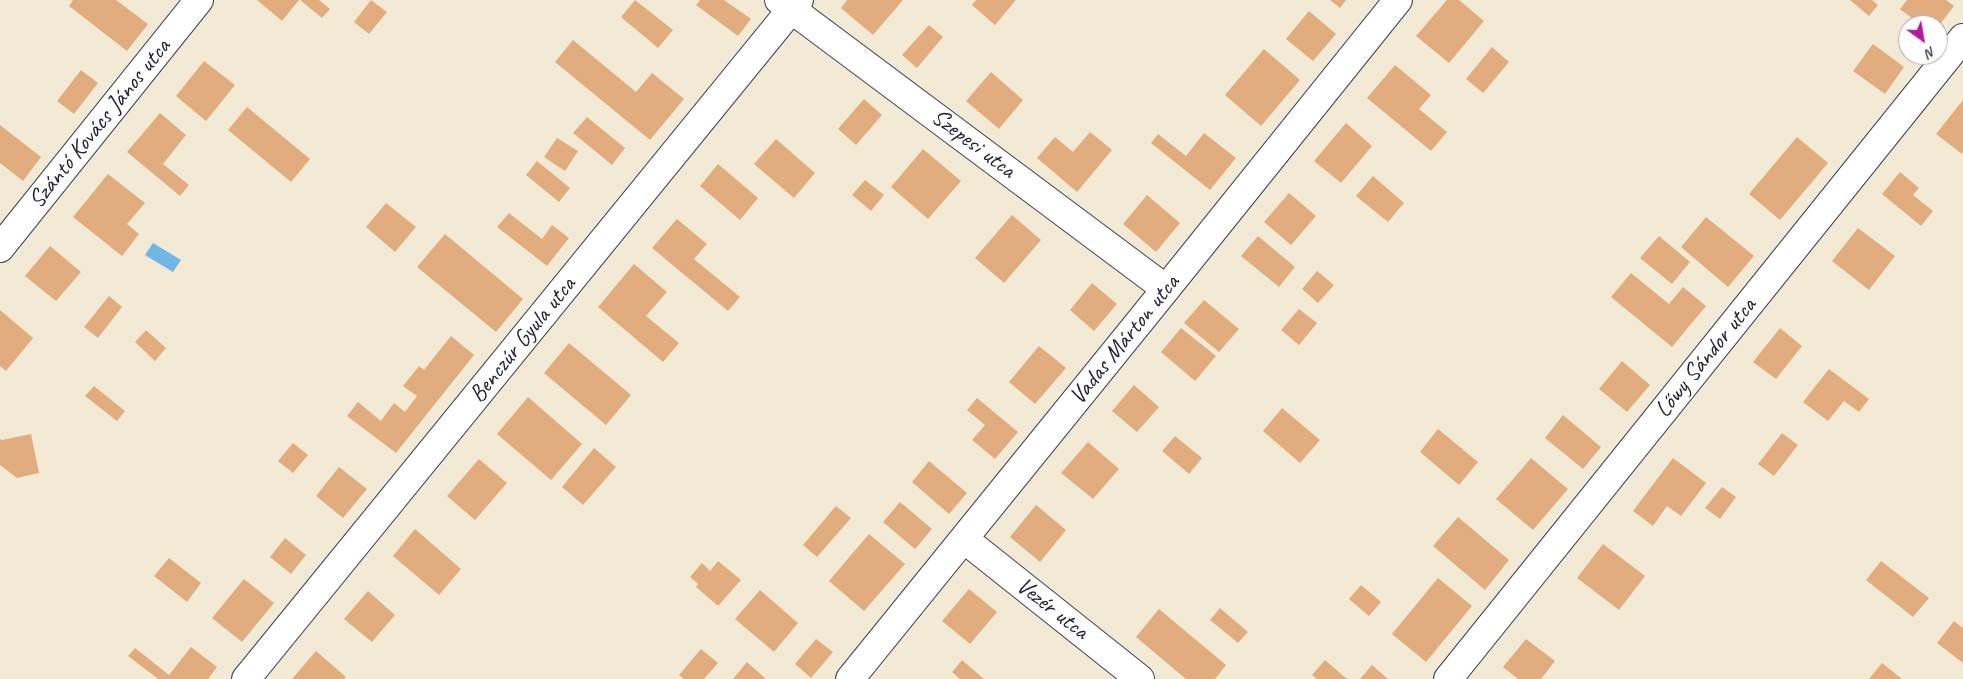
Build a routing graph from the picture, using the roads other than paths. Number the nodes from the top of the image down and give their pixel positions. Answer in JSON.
{"nodes":[{"id":1,"x":199,"y":0,"type":"edge"},
{"id":2,"x":1398,"y":0,"type":"edge"},
{"id":3,"x":790,"y":3,"type":"edge"},
{"id":4,"x":1963,"y":38,"type":"edge"},
{"id":5,"x":0,"y":248,"type":"edge"},
{"id":6,"x":1166,"y":289,"type":"junction"},
{"id":7,"x":964,"y":539,"type":"junction"},
{"id":8,"x":246,"y":679,"type":"edge"},
{"id":9,"x":850,"y":679,"type":"edge"},
{"id":10,"x":1140,"y":679,"type":"edge"},
{"id":11,"x":1448,"y":679,"type":"edge"}],
"edges":[{"from":1,"to":5,"type":"street","name":"Szántó Kovács János utca"},
{"from":2,"to":6,"type":"street","name":"Vadas Márton utca"},
{"from":3,"to":6,"type":"street","name":"Szepesi utca"},
{"from":3,"to":8,"type":"street","name":"Benczúr Gyula utca"},
{"from":4,"to":11,"type":"street","name":"Lőwy Sándor utca"},
{"from":6,"to":7,"type":"street","name":"Vadas Márton utca"},
{"from":7,"to":9,"type":"street","name":"Vadas Márton utca"},
{"from":7,"to":10,"type":"street","name":"Vezér utca"}]}
